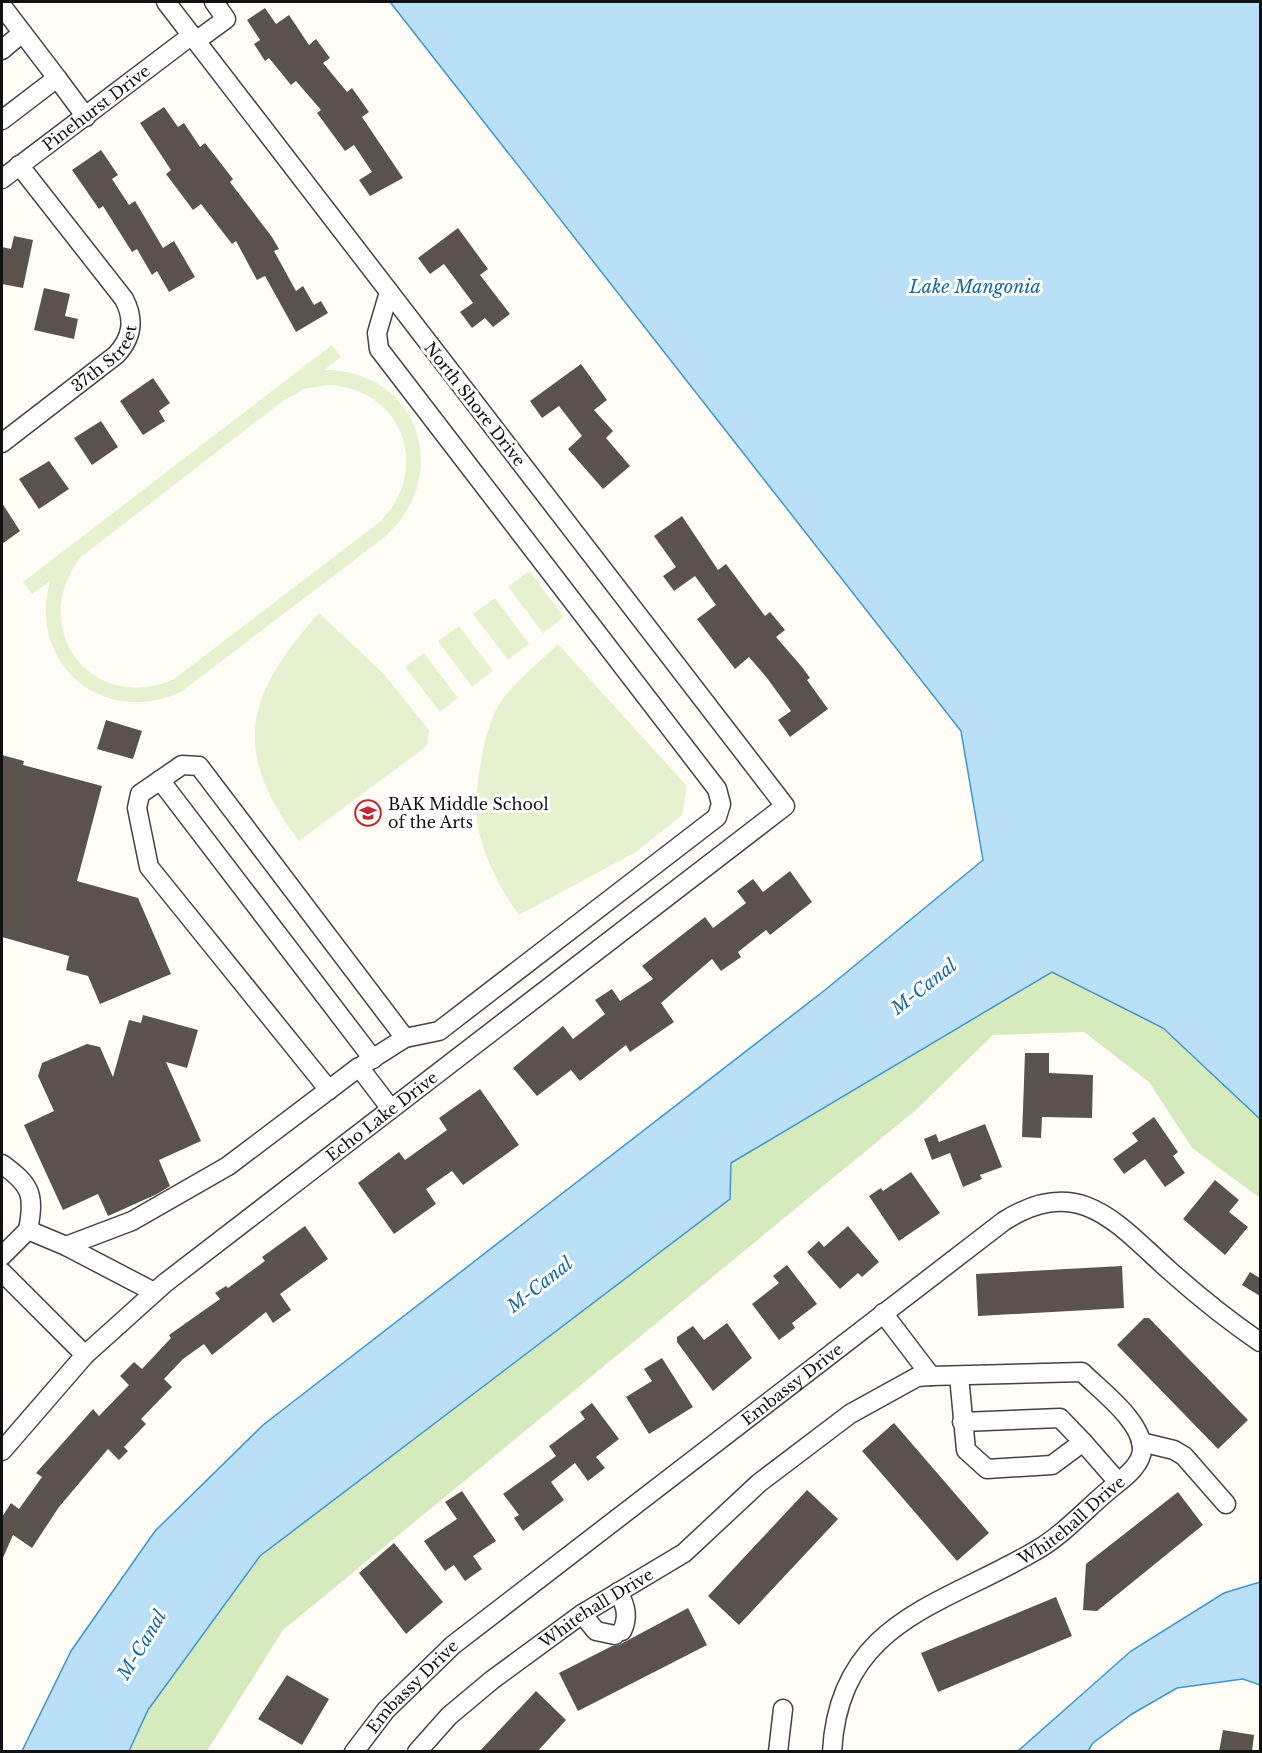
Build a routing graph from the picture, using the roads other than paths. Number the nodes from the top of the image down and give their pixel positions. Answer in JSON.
{"nodes":[{"id":1,"x":214,"y":2,"type":"edge"},
{"id":2,"x":170,"y":3,"type":"edge"},
{"id":3,"x":2,"y":6,"type":"edge"},
{"id":4,"x":22,"y":33,"type":"junction"},
{"id":5,"x":194,"y":38,"type":"junction"},
{"id":6,"x":2,"y":50,"type":"edge"},
{"id":7,"x":57,"y":78,"type":"junction"},
{"id":8,"x":86,"y":117,"type":"junction"},
{"id":9,"x":2,"y":120,"type":"edge"},
{"id":10,"x":19,"y":165,"type":"junction"},
{"id":11,"x":2,"y":178,"type":"edge"},
{"id":12,"x":389,"y":292,"type":"junction"},
{"id":13,"x":2,"y":443,"type":"edge"},
{"id":14,"x":160,"y":780,"type":"junction"},
{"id":15,"x":785,"y":806,"type":"joint"},
{"id":16,"x":405,"y":1038,"type":"junction"},
{"id":17,"x":366,"y":1063,"type":"junction"},
{"id":18,"x":329,"y":1090,"type":"junction"},
{"id":19,"x":391,"y":1109,"type":"junction"},
{"id":20,"x":2,"y":1164,"type":"edge"},
{"id":21,"x":28,"y":1230,"type":"junction"},
{"id":22,"x":66,"y":1246,"type":"junction"},
{"id":23,"x":2,"y":1256,"type":"edge"},
{"id":24,"x":2,"y":1272,"type":"edge"},
{"id":25,"x":154,"y":1292,"type":"junction"},
{"id":26,"x":883,"y":1313,"type":"junction"},
{"id":27,"x":1260,"y":1342,"type":"edge"},
{"id":28,"x":85,"y":1355,"type":"junction"},
{"id":29,"x":931,"y":1376,"type":"junction"},
{"id":30,"x":959,"y":1376,"type":"junction"},
{"id":31,"x":962,"y":1422,"type":"junction"},
{"id":32,"x":1083,"y":1442,"type":"junction"},
{"id":33,"x":1141,"y":1442,"type":"junction"},
{"id":34,"x":2,"y":1451,"type":"edge"},
{"id":35,"x":1118,"y":1482,"type":"junction"},
{"id":36,"x":1226,"y":1504,"type":"dead end"},
{"id":37,"x":618,"y":1592,"type":"junction"},
{"id":38,"x":582,"y":1614,"type":"junction"},
{"id":39,"x":783,"y":1709,"type":"dead end"},
{"id":40,"x":354,"y":1752,"type":"edge"},
{"id":41,"x":417,"y":1752,"type":"edge"},
{"id":42,"x":778,"y":1752,"type":"edge"},
{"id":43,"x":832,"y":1752,"type":"edge"}],
"edges":[{"from":1,"to":5,"type":"street","name":"Pinehurst Drive"},
{"from":2,"to":5,"type":"street","name":"North Shore Drive"},
{"from":3,"to":4,"type":"street"},
{"from":4,"to":6,"type":"street"},
{"from":4,"to":7,"type":"street"},
{"from":5,"to":8,"type":"street","name":"Pinehurst Drive"},
{"from":5,"to":12,"type":"street","name":"North Shore Drive"},
{"from":7,"to":8,"type":"street"},
{"from":7,"to":9,"type":"street"},
{"from":8,"to":10,"type":"street","name":"Pinehurst Drive"},
{"from":10,"to":11,"type":"street","name":"Pinehurst Drive"},
{"from":10,"to":13,"type":"street","name":"37th Street"},
{"from":12,"to":15,"type":"street","name":"North Shore Drive"},
{"from":12,"to":16,"type":"street"},
{"from":14,"to":16,"type":"street"},
{"from":14,"to":17,"type":"street"},
{"from":14,"to":18,"type":"street"},
{"from":15,"to":19,"type":"street","name":"Echo Lake Drive"},
{"from":16,"to":17,"type":"street"},
{"from":17,"to":18,"type":"street"},
{"from":17,"to":19,"type":"street"},
{"from":18,"to":22,"type":"street"},
{"from":19,"to":25,"type":"street","name":"Echo Lake Drive"},
{"from":20,"to":21,"type":"street"},
{"from":21,"to":22,"type":"street"},
{"from":21,"to":23,"type":"street"},
{"from":22,"to":25,"type":"street"},
{"from":24,"to":28,"type":"street"},
{"from":25,"to":28,"type":"street","name":"Echo Lake Drive"},
{"from":26,"to":27,"type":"street","name":"Embassy Drive"},
{"from":26,"to":29,"type":"street"},
{"from":26,"to":40,"type":"street","name":"Embassy Drive"},
{"from":28,"to":34,"type":"street","name":"Echo Lake Drive"},
{"from":29,"to":30,"type":"street","name":"Whitehall Drive"},
{"from":29,"to":37,"type":"street","name":"Whitehall Drive"},
{"from":30,"to":31,"type":"street"},
{"from":30,"to":33,"type":"street","name":"Whitehall Drive"},
{"from":31,"to":32,"type":"street"},
{"from":31,"to":32,"type":"street"},
{"from":32,"to":35,"type":"street"},
{"from":33,"to":35,"type":"street","name":"Whitehall Drive"},
{"from":33,"to":36,"type":"street"},
{"from":35,"to":43,"type":"street","name":"Whitehall Drive"},
{"from":37,"to":38,"type":"street","name":"Whitehall Drive"},
{"from":37,"to":38,"type":"street"},
{"from":38,"to":41,"type":"street","name":"Whitehall Drive"},
{"from":39,"to":42,"type":"street"}]}
